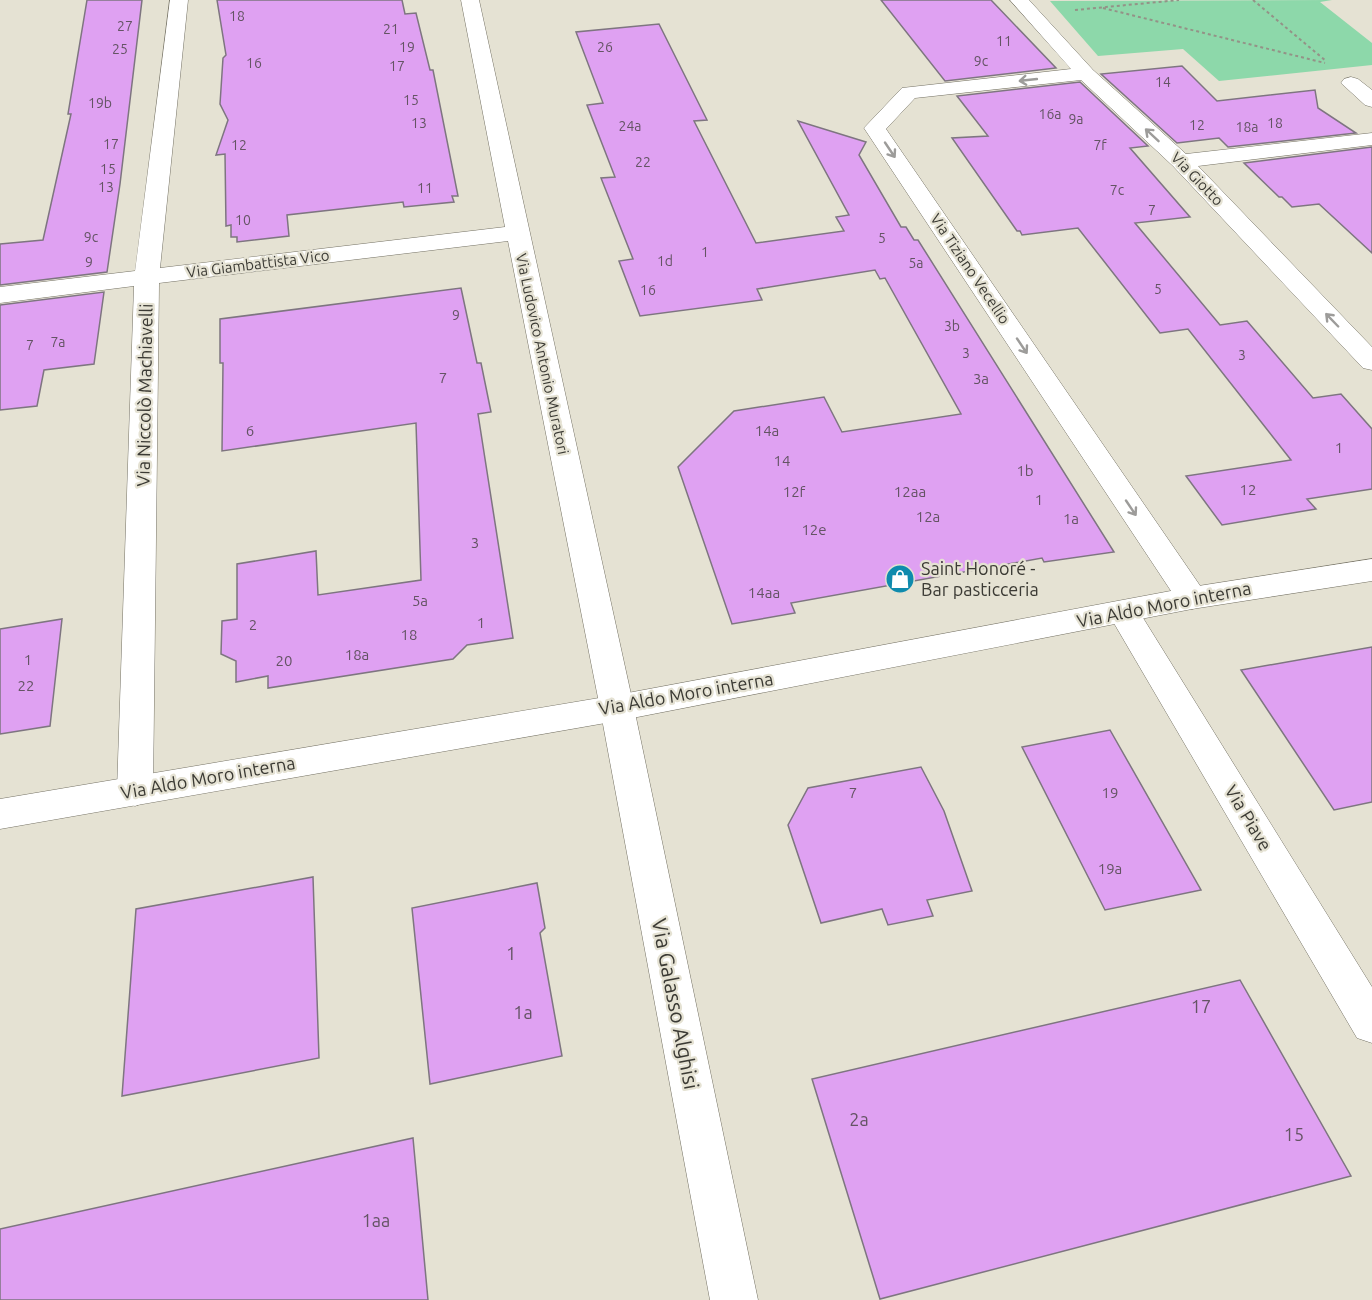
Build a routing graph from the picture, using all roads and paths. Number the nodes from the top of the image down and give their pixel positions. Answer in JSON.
{"nodes":[{"id":1,"x":179,"y":0,"type":"edge"},
{"id":2,"x":470,"y":0,"type":"edge"},
{"id":3,"x":1179,"y":0,"type":"edge"},
{"id":4,"x":1253,"y":0,"type":"edge"},
{"id":5,"x":1025,"y":7,"type":"edge"},
{"id":6,"x":1103,"y":8,"type":"junction"},
{"id":7,"x":1086,"y":74,"type":"junction"},
{"id":8,"x":1351,"y":83,"type":"dead end"},
{"id":9,"x":1372,"y":101,"type":"edge"},
{"id":10,"x":1372,"y":139,"type":"edge"},
{"id":11,"x":1181,"y":161,"type":"junction"},
{"id":12,"x":516,"y":232,"type":"junction"},
{"id":13,"x":147,"y":277,"type":"junction"},
{"id":14,"x":0,"y":295,"type":"edge"},
{"id":15,"x":1372,"y":362,"type":"edge"},
{"id":16,"x":1372,"y":570,"type":"edge"},
{"id":17,"x":1192,"y":598,"type":"junction"},
{"id":18,"x":1124,"y":613,"type":"junction"},
{"id":19,"x":616,"y":708,"type":"junction"},
{"id":20,"x":135,"y":791,"type":"junction"},
{"id":21,"x":0,"y":814,"type":"edge"},
{"id":22,"x":1372,"y":1024,"type":"edge"},
{"id":23,"x":734,"y":1300,"type":"edge"}],
"edges":[{"from":1,"to":13,"type":"street","name":"Via Niccolò Machiavelli"},
{"from":2,"to":12,"type":"street","name":"Via Ludovico Antonio Muratori"},
{"from":3,"to":6,"type":"path"},
{"from":4,"to":6,"type":"path"},
{"from":5,"to":6,"type":"path"},
{"from":5,"to":7,"type":"street","name":"Via Giotto"},
{"from":11,"to":7,"type":"street","name":"Via Giotto","one_way":true},
{"from":7,"to":17,"type":"street","name":"Via Tiziano Vecellio","one_way":true},
{"from":8,"to":9,"type":"street"},
{"from":10,"to":11,"type":"street"},
{"from":15,"to":11,"type":"street","name":"Via Giotto","one_way":true},
{"from":12,"to":13,"type":"street","name":"Via Giambattista Vico"},
{"from":12,"to":19,"type":"street","name":"Via Ludovico Antonio Muratori"},
{"from":13,"to":14,"type":"street","name":"Via Giambattista Vico"},
{"from":13,"to":20,"type":"street","name":"Via Niccolò Machiavelli"},
{"from":16,"to":17,"type":"street","name":"Via Aldo Moro interna"},
{"from":17,"to":18,"type":"street","name":"Via Aldo Moro interna"},
{"from":18,"to":19,"type":"street","name":"Via Aldo Moro interna"},
{"from":18,"to":22,"type":"street","name":"Via Piave"},
{"from":19,"to":20,"type":"street","name":"Via Aldo Moro interna"},
{"from":19,"to":23,"type":"street","name":"Via Galasso Alghisi"},
{"from":20,"to":21,"type":"street","name":"Via Aldo Moro interna"}]}
